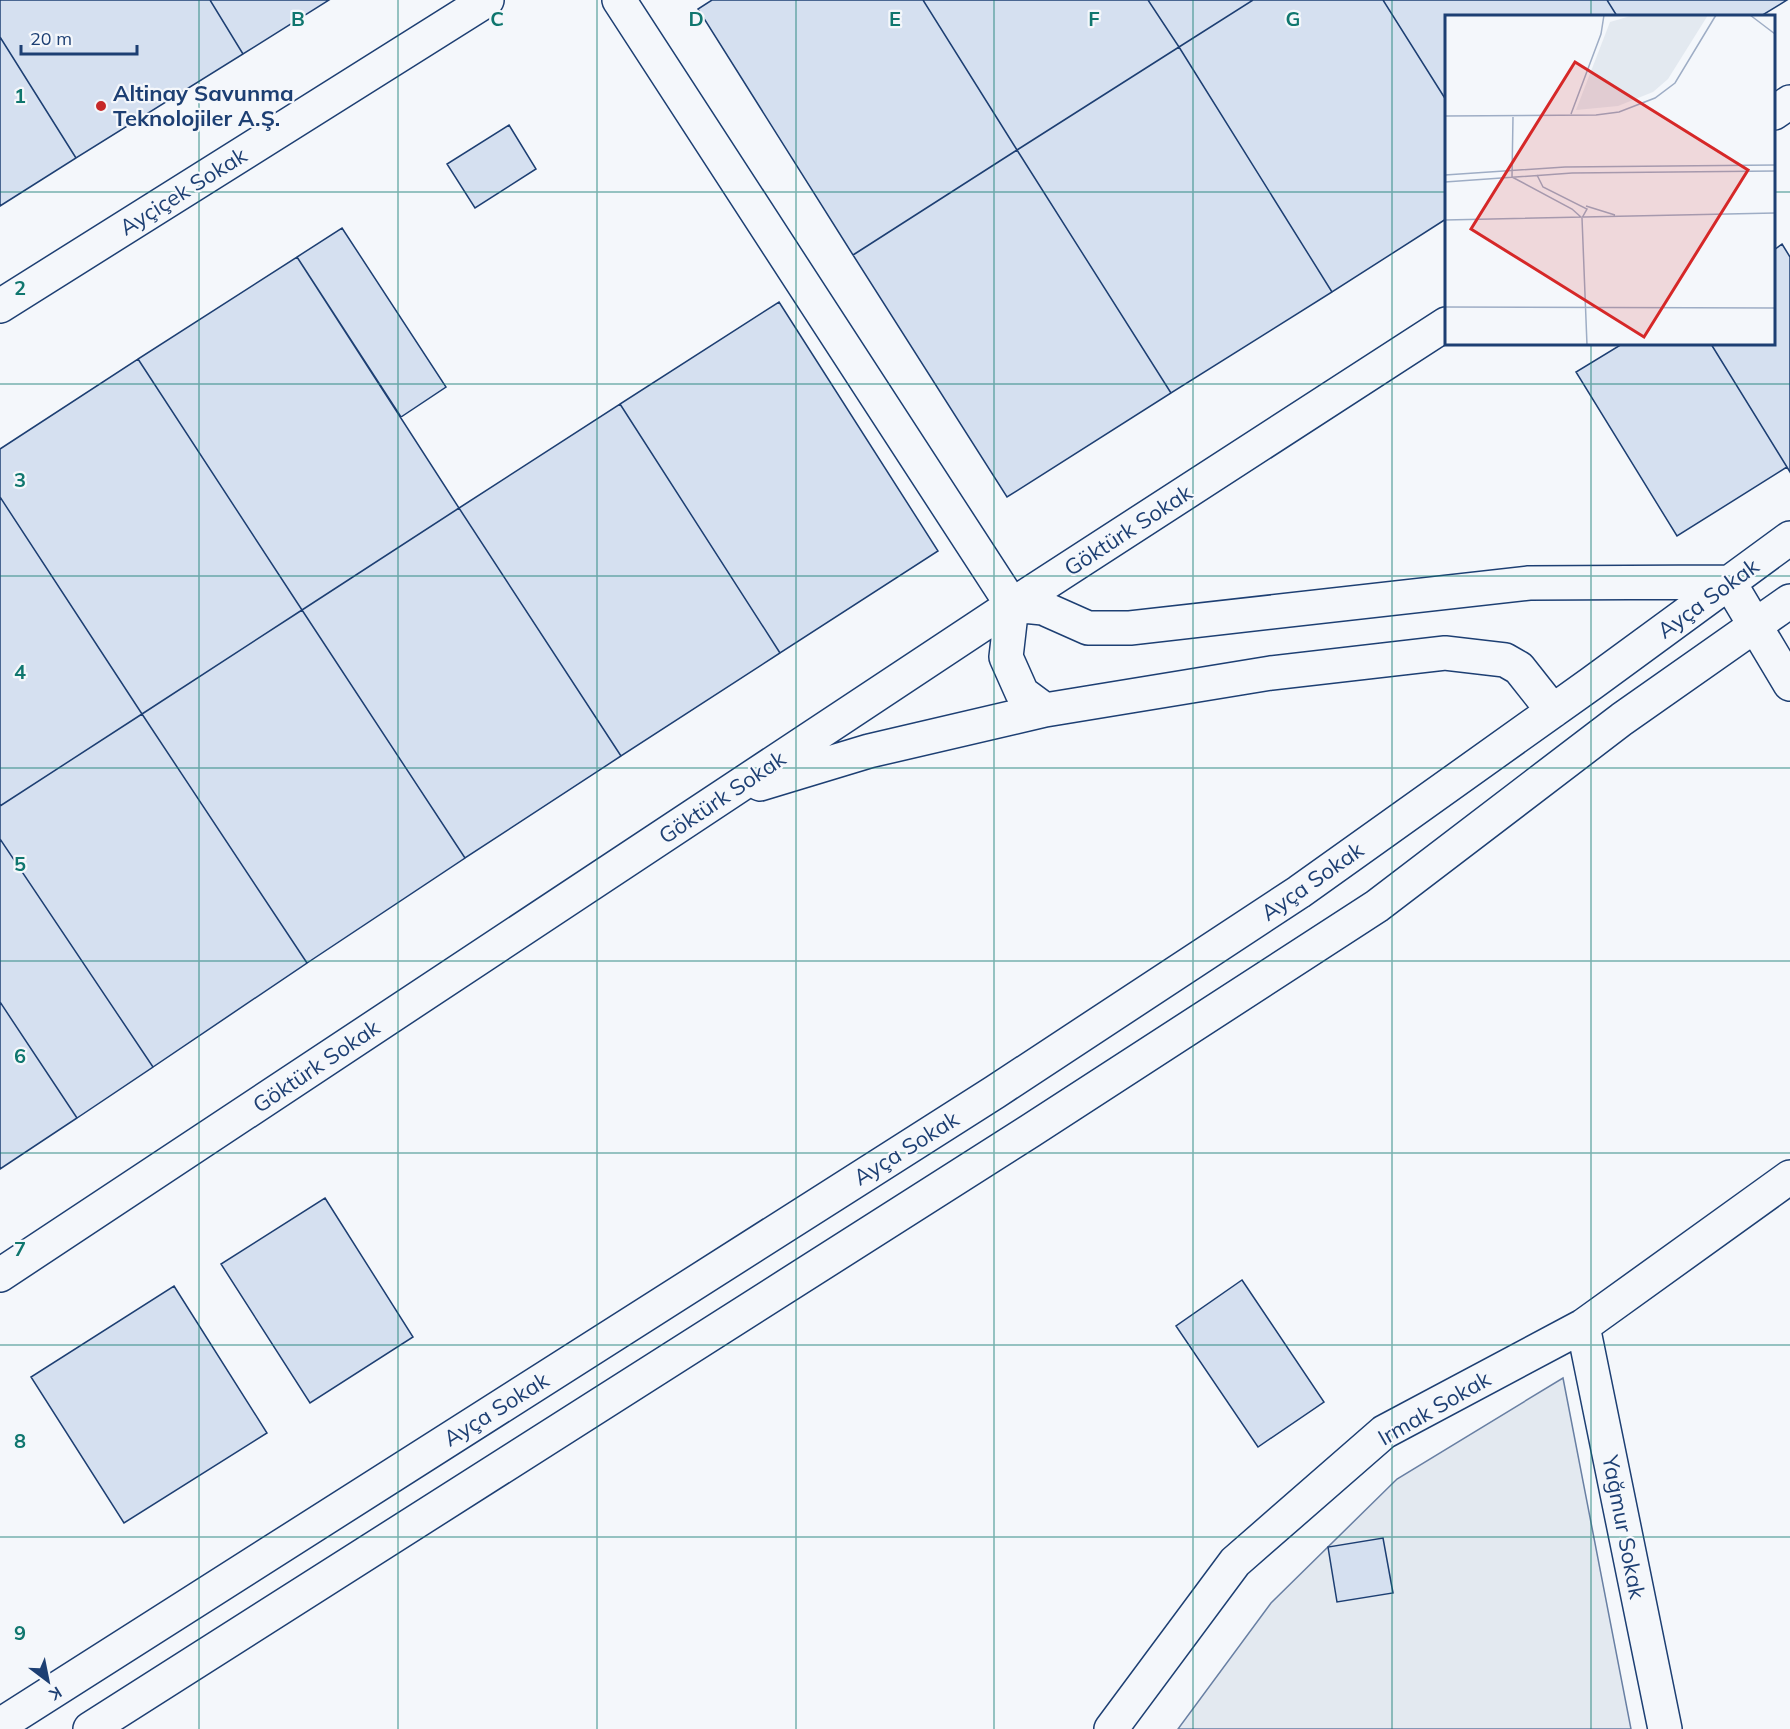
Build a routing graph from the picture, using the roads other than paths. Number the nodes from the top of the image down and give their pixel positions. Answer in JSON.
{"nodes":[{"id":1,"x":487,"y":0,"type":"edge"},
{"id":2,"x":619,"y":0,"type":"edge"},
{"id":3,"x":1790,"y":102,"type":"edge"},
{"id":4,"x":1775,"y":112,"type":"edge"},
{"id":5,"x":0,"y":306,"type":"edge"},
{"id":6,"x":1445,"y":325,"type":"edge"},
{"id":7,"x":1790,"y":538,"type":"edge"},
{"id":8,"x":1729,"y":582,"type":"junction"},
{"id":9,"x":1790,"y":601,"type":"edge"},
{"id":10,"x":1012,"y":605,"type":"junction"},
{"id":11,"x":1755,"y":626,"type":"junction"},
{"id":12,"x":1790,"y":684,"type":"edge"},
{"id":13,"x":1045,"y":710,"type":"junction"},
{"id":14,"x":1553,"y":711,"type":"junction"},
{"id":15,"x":727,"y":794,"type":"junction"},
{"id":16,"x":1790,"y":1178,"type":"edge"},
{"id":17,"x":0,"y":1275,"type":"edge"},
{"id":18,"x":1583,"y":1326,"type":"junction"},
{"id":19,"x":0,"y":1725,"type":"edge"},
{"id":20,"x":90,"y":1729,"type":"edge"},
{"id":21,"x":1111,"y":1729,"type":"edge"},
{"id":22,"x":1665,"y":1729,"type":"edge"}],
"edges":[{"from":1,"to":5,"type":"street","name":"Ayçiçek Sokak"},
{"from":2,"to":10,"type":"street"},
{"from":3,"to":4,"type":"street"},
{"from":6,"to":10,"type":"street","name":"Göktürk Sokak"},
{"from":7,"to":8,"type":"street","name":"Ayça Sokak"},
{"from":8,"to":10,"type":"street"},
{"from":8,"to":11,"type":"street"},
{"from":8,"to":14,"type":"street","name":"Ayça Sokak"},
{"from":9,"to":11,"type":"street"},
{"from":10,"to":13,"type":"street"},
{"from":10,"to":15,"type":"street","name":"Göktürk Sokak"},
{"from":11,"to":12,"type":"street"},
{"from":11,"to":20,"type":"street"},
{"from":13,"to":14,"type":"street"},
{"from":13,"to":15,"type":"street"},
{"from":14,"to":19,"type":"street","name":"Ayça Sokak"},
{"from":15,"to":17,"type":"street","name":"Göktürk Sokak"},
{"from":16,"to":18,"type":"street","name":"Irmak Sokak"},
{"from":18,"to":21,"type":"street","name":"Irmak Sokak"},
{"from":18,"to":22,"type":"street","name":"Yağmur Sokak"}]}
